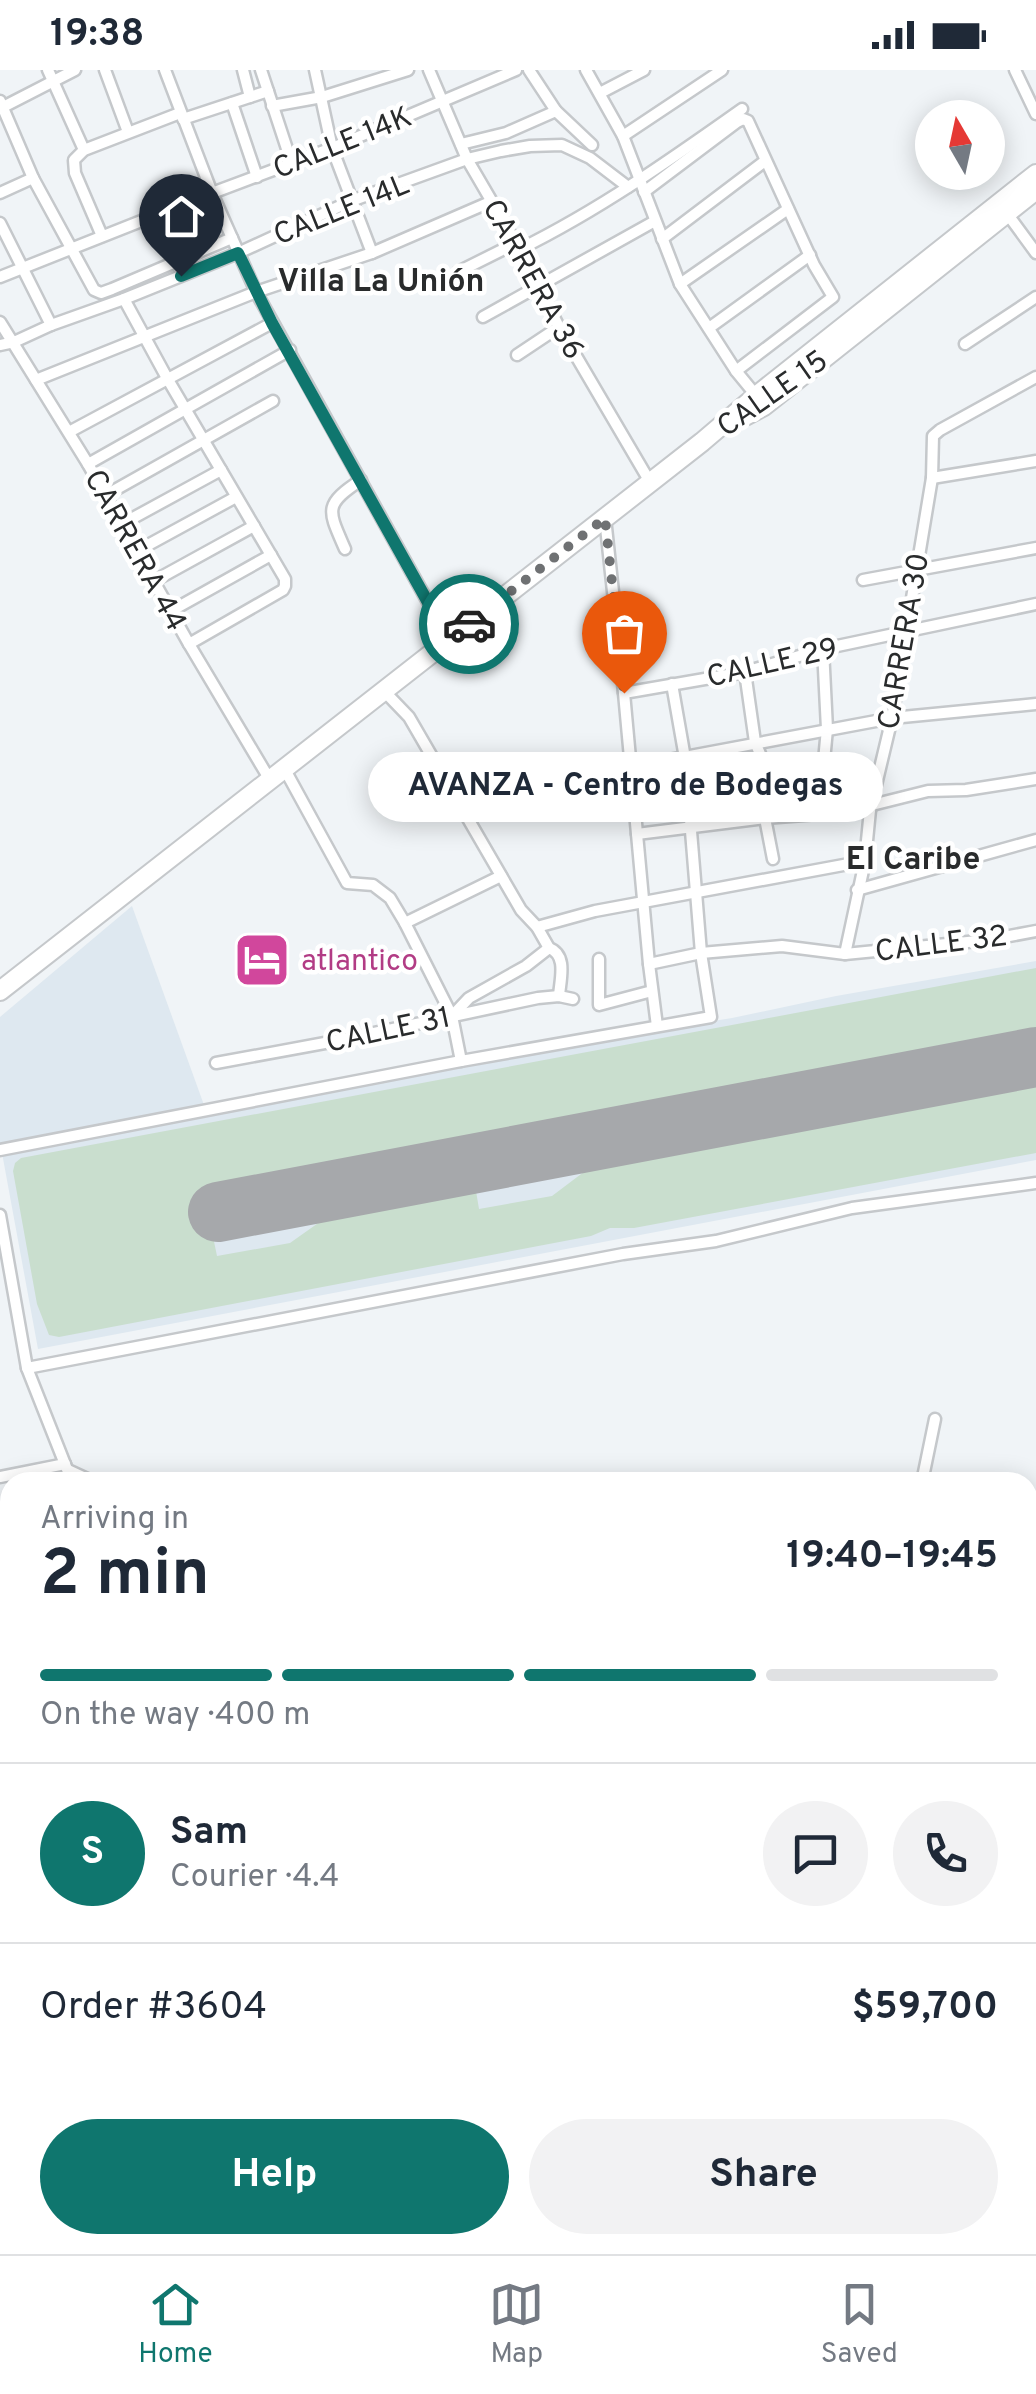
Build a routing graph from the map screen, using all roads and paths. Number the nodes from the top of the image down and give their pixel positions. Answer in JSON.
{"nodes":[{"id":1,"x":75,"y":70,"type":"edge"},
{"id":2,"x":104,"y":70,"type":"edge"},
{"id":3,"x":164,"y":70,"type":"edge"},
{"id":4,"x":243,"y":70,"type":"edge"},
{"id":5,"x":261,"y":70,"type":"edge"},
{"id":6,"x":315,"y":70,"type":"edge"},
{"id":7,"x":408,"y":70,"type":"edge"},
{"id":8,"x":429,"y":70,"type":"edge"},
{"id":9,"x":516,"y":70,"type":"edge"},
{"id":10,"x":528,"y":70,"type":"edge"},
{"id":11,"x":586,"y":70,"type":"edge"},
{"id":12,"x":644,"y":70,"type":"edge"},
{"id":13,"x":722,"y":70,"type":"edge"},
{"id":14,"x":1029,"y":70,"type":"edge"},
{"id":15,"x":1017,"y":74,"type":"edge"},
{"id":16,"x":50,"y":75,"type":"edge"},
{"id":17,"x":268,"y":92,"type":"junction"},
{"id":18,"x":600,"y":92,"type":"junction"},
{"id":19,"x":322,"y":96,"type":"junction"},
{"id":20,"x":250,"y":97,"type":"junction"},
{"id":21,"x":443,"y":101,"type":"junction"},
{"id":22,"x":232,"y":103,"type":"junction"},
{"id":23,"x":1,"y":105,"type":"edge"},
{"id":24,"x":272,"y":106,"type":"junction"},
{"id":25,"x":742,"y":109,"type":"dead end"},
{"id":26,"x":556,"y":111,"type":"junction"},
{"id":27,"x":1036,"y":114,"type":"edge"},
{"id":28,"x":181,"y":116,"type":"junction"},
{"id":29,"x":128,"y":132,"type":"junction"},
{"id":30,"x":623,"y":136,"type":"junction"},
{"id":31,"x":462,"y":144,"type":"junction"},
{"id":32,"x":592,"y":146,"type":"dead end"},
{"id":33,"x":332,"y":148,"type":"junction"},
{"id":34,"x":84,"y":150,"type":"junction"},
{"id":35,"x":467,"y":160,"type":"junction"},
{"id":36,"x":764,"y":161,"type":"junction"},
{"id":37,"x":292,"y":164,"type":"junction"},
{"id":38,"x":1036,"y":174,"type":"edge"},
{"id":39,"x":257,"y":177,"type":"junction"},
{"id":40,"x":33,"y":178,"type":"junction"},
{"id":41,"x":628,"y":187,"type":"junction"},
{"id":42,"x":642,"y":187,"type":"junction"},
{"id":43,"x":1036,"y":190,"type":"edge"},
{"id":44,"x":0,"y":193,"type":"edge"},
{"id":45,"x":212,"y":193,"type":"junction"},
{"id":46,"x":351,"y":202,"type":"junction"},
{"id":47,"x":490,"y":202,"type":"junction"},
{"id":48,"x":1002,"y":208,"type":"junction"},
{"id":49,"x":788,"y":209,"type":"junction"},
{"id":50,"x":655,"y":221,"type":"junction"},
{"id":51,"x":0,"y":223,"type":"edge"},
{"id":52,"x":102,"y":236,"type":"junction"},
{"id":53,"x":232,"y":238,"type":"junction"},
{"id":54,"x":662,"y":239,"type":"junction"},
{"id":55,"x":518,"y":246,"type":"junction"},
{"id":56,"x":71,"y":248,"type":"junction"},
{"id":57,"x":1036,"y":252,"type":"edge"},
{"id":58,"x":238,"y":253,"type":"junction"},
{"id":59,"x":372,"y":253,"type":"junction"},
{"id":60,"x":810,"y":254,"type":"junction"},
{"id":61,"x":25,"y":268,"type":"junction"},
{"id":62,"x":458,"y":272,"type":"dead end"},
{"id":63,"x":0,"y":277,"type":"edge"},
{"id":64,"x":680,"y":284,"type":"junction"},
{"id":65,"x":539,"y":286,"type":"junction"},
{"id":66,"x":256,"y":292,"type":"junction"},
{"id":67,"x":1036,"y":297,"type":"edge"},
{"id":68,"x":124,"y":298,"type":"junction"},
{"id":69,"x":484,"y":317,"type":"dead end"},
{"id":70,"x":0,"y":322,"type":"edge"},
{"id":71,"x":272,"y":323,"type":"junction"},
{"id":72,"x":51,"y":324,"type":"junction"},
{"id":73,"x":559,"y":327,"type":"junction"},
{"id":74,"x":709,"y":328,"type":"junction"},
{"id":75,"x":145,"y":338,"type":"junction"},
{"id":76,"x":14,"y":342,"type":"junction"},
{"id":77,"x":0,"y":344,"type":"edge"},
{"id":78,"x":964,"y":344,"type":"dead end"},
{"id":79,"x":290,"y":350,"type":"junction"},
{"id":80,"x":518,"y":355,"type":"dead end"},
{"id":81,"x":736,"y":370,"type":"junction"},
{"id":82,"x":1036,"y":377,"type":"edge"},
{"id":83,"x":166,"y":378,"type":"junction"},
{"id":84,"x":36,"y":380,"type":"junction"},
{"id":85,"x":760,"y":401,"type":"junction"},
{"id":86,"x":272,"y":402,"type":"dead end"},
{"id":87,"x":185,"y":410,"type":"junction"},
{"id":88,"x":68,"y":432,"type":"junction"},
{"id":89,"x":203,"y":440,"type":"junction"},
{"id":90,"x":1036,"y":460,"type":"edge"},
{"id":91,"x":88,"y":464,"type":"junction"},
{"id":92,"x":220,"y":470,"type":"junction"},
{"id":93,"x":932,"y":478,"type":"junction"},
{"id":94,"x":361,"y":480,"type":"junction"},
{"id":95,"x":650,"y":482,"type":"junction"},
{"id":96,"x":106,"y":495,"type":"junction"},
{"id":97,"x":236,"y":496,"type":"junction"},
{"id":98,"x":605,"y":518,"type":"junction"},
{"id":99,"x":122,"y":524,"type":"junction"},
{"id":100,"x":254,"y":526,"type":"junction"},
{"id":101,"x":1036,"y":548,"type":"edge"},
{"id":102,"x":345,"y":550,"type":"dead end"},
{"id":103,"x":137,"y":551,"type":"junction"},
{"id":104,"x":270,"y":555,"type":"junction"},
{"id":105,"x":916,"y":568,"type":"junction"},
{"id":106,"x":863,"y":580,"type":"dead end"},
{"id":107,"x":154,"y":581,"type":"junction"},
{"id":108,"x":1036,"y":604,"type":"edge"},
{"id":109,"x":171,"y":611,"type":"junction"},
{"id":110,"x":904,"y":633,"type":"junction"},
{"id":111,"x":449,"y":640,"type":"junction"},
{"id":112,"x":190,"y":644,"type":"junction"},
{"id":113,"x":823,"y":649,"type":"junction"},
{"id":114,"x":745,"y":672,"type":"junction"},
{"id":115,"x":672,"y":684,"type":"junction"},
{"id":116,"x":384,"y":690,"type":"junction"},
{"id":117,"x":624,"y":693,"type":"junction"},
{"id":118,"x":1036,"y":704,"type":"edge"},
{"id":119,"x":892,"y":718,"type":"junction"},
{"id":120,"x":827,"y":728,"type":"junction"},
{"id":121,"x":756,"y":742,"type":"junction"},
{"id":122,"x":686,"y":758,"type":"junction"},
{"id":123,"x":632,"y":767,"type":"junction"},
{"id":124,"x":277,"y":774,"type":"junction"},
{"id":125,"x":1036,"y":780,"type":"edge"},
{"id":126,"x":871,"y":807,"type":"junction"},
{"id":127,"x":819,"y":814,"type":"junction"},
{"id":128,"x":765,"y":818,"type":"junction"},
{"id":129,"x":690,"y":826,"type":"junction"},
{"id":130,"x":637,"y":834,"type":"junction"},
{"id":131,"x":1036,"y":840,"type":"edge"},
{"id":132,"x":772,"y":859,"type":"dead end"},
{"id":133,"x":865,"y":861,"type":"junction"},
{"id":134,"x":501,"y":876,"type":"junction"},
{"id":135,"x":857,"y":890,"type":"junction"},
{"id":136,"x":696,"y":892,"type":"junction"},
{"id":137,"x":644,"y":902,"type":"junction"},
{"id":138,"x":405,"y":923,"type":"junction"},
{"id":139,"x":537,"y":927,"type":"junction"},
{"id":140,"x":1036,"y":931,"type":"edge"},
{"id":141,"x":550,"y":948,"type":"junction"},
{"id":142,"x":700,"y":953,"type":"junction"},
{"id":143,"x":845,"y":954,"type":"junction"},
{"id":144,"x":599,"y":959,"type":"dead end"},
{"id":145,"x":649,"y":964,"type":"junction"},
{"id":146,"x":0,"y":991,"type":"edge"},
{"id":147,"x":652,"y":991,"type":"junction"},
{"id":148,"x":559,"y":996,"type":"junction"},
{"id":149,"x":573,"y":999,"type":"dead end"},
{"id":150,"x":452,"y":1016,"type":"junction"},
{"id":151,"x":657,"y":1026,"type":"junction"},
{"id":152,"x":461,"y":1061,"type":"junction"},
{"id":153,"x":216,"y":1062,"type":"dead end"},
{"id":154,"x":0,"y":1150,"type":"edge"},
{"id":155,"x":1036,"y":1183,"type":"edge"},
{"id":156,"x":0,"y":1215,"type":"edge"},
{"id":157,"x":27,"y":1368,"type":"junction"},
{"id":158,"x":935,"y":1418,"type":"dead end"},
{"id":159,"x":67,"y":1467,"type":"junction"},
{"id":160,"x":34,"y":1472,"type":"edge"},
{"id":161,"x":69,"y":1472,"type":"edge"},
{"id":162,"x":76,"y":1472,"type":"edge"},
{"id":163,"x":924,"y":1472,"type":"edge"}],
"edges":[{"from":1,"to":16,"type":"street"},
{"from":2,"to":29,"type":"street"},
{"from":3,"to":28,"type":"street"},
{"from":4,"to":20,"type":"street"},
{"from":5,"to":17,"type":"street"},
{"from":6,"to":19,"type":"street"},
{"from":7,"to":19,"type":"street"},
{"from":8,"to":21,"type":"street","name":"CARRERA 36"},
{"from":9,"to":21,"type":"street","name":"CALLE 14K"},
{"from":10,"to":26,"type":"street"},
{"from":11,"to":18,"type":"street"},
{"from":12,"to":18,"type":"street"},
{"from":13,"to":30,"type":"street"},
{"from":14,"to":15,"type":"street"},
{"from":15,"to":27,"type":"street"},
{"from":16,"to":23,"type":"street"},
{"from":16,"to":34,"type":"street"},
{"from":17,"to":20,"type":"street"},
{"from":17,"to":24,"type":"street"},
{"from":18,"to":30,"type":"street"},
{"from":19,"to":24,"type":"street"},
{"from":19,"to":33,"type":"street"},
{"from":20,"to":22,"type":"street"},
{"from":21,"to":31,"type":"street","name":"CARRERA 36"},
{"from":21,"to":33,"type":"street","name":"CALLE 14K"},
{"from":22,"to":28,"type":"street"},
{"from":22,"to":39,"type":"street"},
{"from":23,"to":40,"type":"street"},
{"from":24,"to":37,"type":"street"},
{"from":25,"to":42,"type":"street"},
{"from":26,"to":31,"type":"street"},
{"from":26,"to":32,"type":"street"},
{"from":28,"to":29,"type":"street"},
{"from":28,"to":45,"type":"street"},
{"from":29,"to":34,"type":"street"},
{"from":30,"to":42,"type":"street"},
{"from":31,"to":35,"type":"street","name":"CARRERA 36"},
{"from":33,"to":37,"type":"street","name":"CALLE 14K"},
{"from":33,"to":46,"type":"street"},
{"from":34,"to":52,"type":"street"},
{"from":35,"to":41,"type":"street","name":"CALLE 14L"},
{"from":35,"to":46,"type":"street","name":"CALLE 14L"},
{"from":35,"to":47,"type":"street","name":"CARRERA 36"},
{"from":36,"to":42,"type":"street"},
{"from":36,"to":49,"type":"street"},
{"from":36,"to":54,"type":"street"},
{"from":37,"to":39,"type":"street","name":"CALLE 14K"},
{"from":38,"to":48,"type":"highway","name":"CALLE 15"},
{"from":39,"to":45,"type":"street","name":"CALLE 14K"},
{"from":40,"to":44,"type":"street"},
{"from":40,"to":56,"type":"street"},
{"from":41,"to":42,"type":"street"},
{"from":41,"to":55,"type":"street"},
{"from":42,"to":50,"type":"street"},
{"from":43,"to":48,"type":"highway","name":"CALLE 15"},
{"from":45,"to":52,"type":"street","name":"CALLE 14K"},
{"from":45,"to":53,"type":"street"},
{"from":46,"to":58,"type":"street","name":"CALLE 14L"},
{"from":46,"to":59,"type":"street"},
{"from":47,"to":55,"type":"street","name":"CARRERA 36"},
{"from":47,"to":59,"type":"street"},
{"from":48,"to":57,"type":"street"},
{"from":48,"to":85,"type":"highway","name":"CALLE 15"},
{"from":49,"to":60,"type":"street"},
{"from":49,"to":64,"type":"street"},
{"from":50,"to":54,"type":"street"},
{"from":50,"to":65,"type":"street"},
{"from":51,"to":61,"type":"street"},
{"from":52,"to":56,"type":"street","name":"CALLE 14K"},
{"from":53,"to":56,"type":"street"},
{"from":53,"to":58,"type":"street"},
{"from":54,"to":64,"type":"street"},
{"from":55,"to":62,"type":"street"},
{"from":55,"to":65,"type":"street","name":"CARRERA 36"},
{"from":56,"to":61,"type":"street","name":"CALLE 14K"},
{"from":58,"to":66,"type":"street"},
{"from":58,"to":68,"type":"street","name":"CALLE 14L"},
{"from":59,"to":66,"type":"street"},
{"from":60,"to":74,"type":"street"},
{"from":60,"to":81,"type":"street"},
{"from":61,"to":63,"type":"street","name":"CALLE 14K"},
{"from":61,"to":72,"type":"street"},
{"from":64,"to":74,"type":"street"},
{"from":65,"to":69,"type":"street"},
{"from":65,"to":73,"type":"street","name":"CARRERA 36"},
{"from":66,"to":71,"type":"street"},
{"from":66,"to":75,"type":"street"},
{"from":67,"to":78,"type":"street"},
{"from":68,"to":72,"type":"street","name":"CALLE 14L"},
{"from":68,"to":75,"type":"street"},
{"from":70,"to":76,"type":"street","name":"CARRERA 44"},
{"from":71,"to":79,"type":"street"},
{"from":71,"to":83,"type":"street"},
{"from":72,"to":76,"type":"street","name":"CALLE 14L"},
{"from":73,"to":80,"type":"street"},
{"from":73,"to":95,"type":"street","name":"CARRERA 36"},
{"from":74,"to":81,"type":"street"},
{"from":75,"to":83,"type":"street"},
{"from":75,"to":84,"type":"street"},
{"from":76,"to":77,"type":"street","name":"CALLE 14L"},
{"from":76,"to":84,"type":"street","name":"CARRERA 44"},
{"from":79,"to":87,"type":"street"},
{"from":79,"to":94,"type":"street"},
{"from":81,"to":85,"type":"street"},
{"from":82,"to":93,"type":"street","name":"CARRERA 30"},
{"from":83,"to":87,"type":"street"},
{"from":83,"to":88,"type":"street"},
{"from":84,"to":88,"type":"street","name":"CARRERA 44"},
{"from":85,"to":95,"type":"highway","name":"CALLE 15"},
{"from":86,"to":89,"type":"street"},
{"from":87,"to":89,"type":"street"},
{"from":87,"to":91,"type":"street"},
{"from":88,"to":91,"type":"street","name":"CARRERA 44"},
{"from":89,"to":92,"type":"street"},
{"from":89,"to":96,"type":"street"},
{"from":90,"to":93,"type":"street"},
{"from":91,"to":96,"type":"street","name":"CARRERA 44"},
{"from":92,"to":97,"type":"street"},
{"from":92,"to":99,"type":"street"},
{"from":93,"to":105,"type":"street","name":"CARRERA 30"},
{"from":94,"to":102,"type":"street"},
{"from":94,"to":111,"type":"street"},
{"from":95,"to":98,"type":"highway","name":"CALLE 15"},
{"from":96,"to":99,"type":"street","name":"CARRERA 44"},
{"from":97,"to":100,"type":"street"},
{"from":97,"to":103,"type":"street"},
{"from":98,"to":111,"type":"highway","name":"CALLE 15"},
{"from":98,"to":117,"type":"street"},
{"from":99,"to":103,"type":"street","name":"CARRERA 44"},
{"from":100,"to":104,"type":"street"},
{"from":100,"to":107,"type":"street"},
{"from":101,"to":105,"type":"street"},
{"from":103,"to":107,"type":"street","name":"CARRERA 44"},
{"from":104,"to":109,"type":"street"},
{"from":104,"to":112,"type":"street"},
{"from":105,"to":106,"type":"street"},
{"from":105,"to":110,"type":"street","name":"CARRERA 30"},
{"from":107,"to":109,"type":"street","name":"CARRERA 44"},
{"from":108,"to":110,"type":"street","name":"CALLE 29"},
{"from":109,"to":112,"type":"street","name":"CARRERA 44"},
{"from":110,"to":113,"type":"street","name":"CALLE 29"},
{"from":110,"to":119,"type":"street","name":"CARRERA 30"},
{"from":111,"to":116,"type":"highway","name":"CALLE 15"},
{"from":112,"to":124,"type":"street","name":"CARRERA 44"},
{"from":113,"to":114,"type":"street","name":"CALLE 29"},
{"from":113,"to":120,"type":"street"},
{"from":114,"to":115,"type":"street","name":"CALLE 29"},
{"from":114,"to":121,"type":"street"},
{"from":115,"to":117,"type":"street","name":"CALLE 29"},
{"from":115,"to":122,"type":"street"},
{"from":116,"to":124,"type":"highway","name":"CALLE 15"},
{"from":116,"to":134,"type":"street"},
{"from":117,"to":123,"type":"street"},
{"from":118,"to":119,"type":"street"},
{"from":119,"to":120,"type":"street"},
{"from":119,"to":126,"type":"street","name":"CARRERA 30"},
{"from":120,"to":121,"type":"street"},
{"from":120,"to":127,"type":"street"},
{"from":121,"to":122,"type":"street"},
{"from":121,"to":128,"type":"street"},
{"from":122,"to":123,"type":"street"},
{"from":122,"to":129,"type":"street"},
{"from":123,"to":130,"type":"street"},
{"from":124,"to":138,"type":"street","name":"CARRERA 44"},
{"from":124,"to":146,"type":"highway","name":"CALLE 15"},
{"from":125,"to":126,"type":"street"},
{"from":126,"to":127,"type":"street"},
{"from":126,"to":133,"type":"street","name":"CARRERA 30"},
{"from":127,"to":128,"type":"street"},
{"from":128,"to":129,"type":"street"},
{"from":128,"to":132,"type":"street"},
{"from":129,"to":130,"type":"street"},
{"from":129,"to":136,"type":"street"},
{"from":130,"to":137,"type":"street"},
{"from":131,"to":135,"type":"street"},
{"from":133,"to":135,"type":"street","name":"CARRERA 30"},
{"from":133,"to":136,"type":"street"},
{"from":134,"to":138,"type":"street"},
{"from":134,"to":139,"type":"street"},
{"from":135,"to":143,"type":"street","name":"CARRERA 30"},
{"from":136,"to":137,"type":"street"},
{"from":136,"to":142,"type":"street"},
{"from":137,"to":139,"type":"street"},
{"from":137,"to":145,"type":"street"},
{"from":138,"to":150,"type":"street"},
{"from":139,"to":141,"type":"street"},
{"from":140,"to":143,"type":"street","name":"CALLE 32"},
{"from":141,"to":148,"type":"street"},
{"from":141,"to":150,"type":"street"},
{"from":142,"to":143,"type":"street","name":"CALLE 32"},
{"from":142,"to":145,"type":"street","name":"CALLE 32"},
{"from":142,"to":151,"type":"street"},
{"from":144,"to":147,"type":"street"},
{"from":145,"to":147,"type":"street"},
{"from":147,"to":151,"type":"street"},
{"from":148,"to":149,"type":"street","name":"CALLE 31"},
{"from":148,"to":150,"type":"street","name":"CALLE 31"},
{"from":150,"to":152,"type":"street"},
{"from":150,"to":153,"type":"street","name":"CALLE 31"},
{"from":151,"to":152,"type":"street"},
{"from":152,"to":154,"type":"street"},
{"from":155,"to":157,"type":"street"},
{"from":156,"to":157,"type":"street"},
{"from":157,"to":159,"type":"street"},
{"from":158,"to":163,"type":"street"},
{"from":159,"to":160,"type":"street"},
{"from":159,"to":161,"type":"street"},
{"from":159,"to":162,"type":"street"}]}
